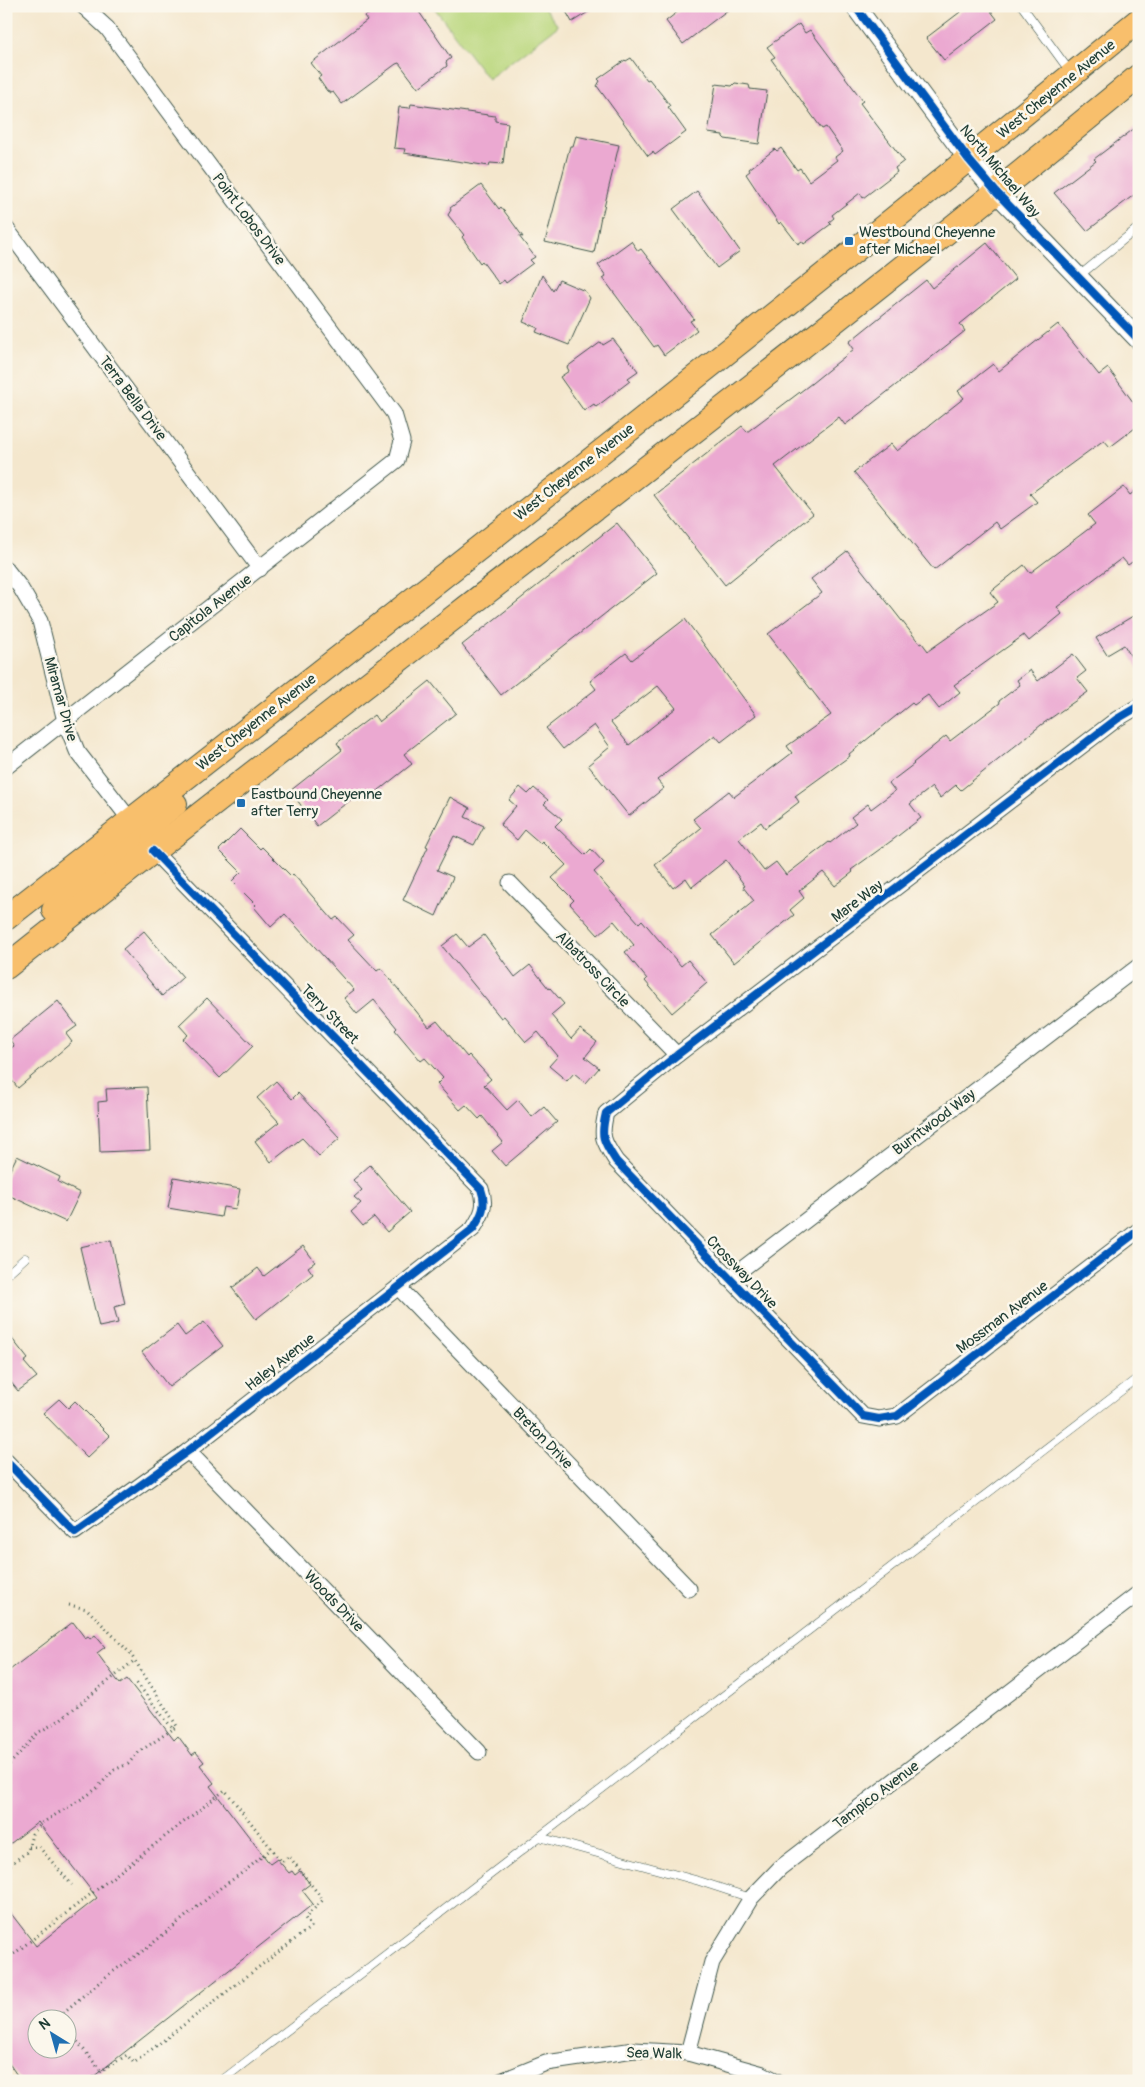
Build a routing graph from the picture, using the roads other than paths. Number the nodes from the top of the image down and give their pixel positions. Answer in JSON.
{"nodes":[{"id":1,"x":83,"y":6,"type":"edge"},
{"id":2,"x":855,"y":6,"type":"edge"},
{"id":3,"x":1022,"y":6,"type":"edge"},
{"id":4,"x":1139,"y":20,"type":"edge"},
{"id":5,"x":1072,"y":75,"type":"junction"},
{"id":6,"x":1139,"y":76,"type":"edge"},
{"id":7,"x":969,"y":160,"type":"junction"},
{"id":8,"x":997,"y":193,"type":"junction"},
{"id":9,"x":1139,"y":227,"type":"edge"},
{"id":10,"x":6,"y":228,"type":"edge"},
{"id":11,"x":1078,"y":278,"type":"junction"},
{"id":12,"x":1139,"y":340,"type":"edge"},
{"id":13,"x":402,"y":441,"type":"joint"},
{"id":14,"x":6,"y":569,"type":"edge"},
{"id":15,"x":260,"y":569,"type":"junction"},
{"id":16,"x":332,"y":663,"type":"junction"},
{"id":17,"x":1139,"y":706,"type":"edge"},
{"id":18,"x":65,"y":721,"type":"junction"},
{"id":19,"x":6,"y":767,"type":"edge"},
{"id":20,"x":131,"y":821,"type":"junction"},
{"id":21,"x":153,"y":851,"type":"junction"},
{"id":22,"x":510,"y":883,"type":"dead end"},
{"id":23,"x":6,"y":918,"type":"edge"},
{"id":24,"x":6,"y":953,"type":"edge"},
{"id":25,"x":1139,"y":966,"type":"edge"},
{"id":26,"x":6,"y":967,"type":"edge"},
{"id":27,"x":677,"y":1055,"type":"junction"},
{"id":28,"x":603,"y":1127,"type":"joint"},
{"id":29,"x":485,"y":1199,"type":"joint"},
{"id":30,"x":1139,"y":1230,"type":"edge"},
{"id":31,"x":25,"y":1258,"type":"dead end"},
{"id":32,"x":6,"y":1275,"type":"edge"},
{"id":33,"x":729,"y":1279,"type":"junction"},
{"id":34,"x":398,"y":1287,"type":"junction"},
{"id":35,"x":1139,"y":1377,"type":"edge"},
{"id":36,"x":880,"y":1420,"type":"joint"},
{"id":37,"x":188,"y":1451,"type":"junction"},
{"id":38,"x":6,"y":1461,"type":"edge"},
{"id":39,"x":689,"y":1589,"type":"dead end"},
{"id":40,"x":1139,"y":1593,"type":"edge"},
{"id":41,"x":479,"y":1752,"type":"dead end"},
{"id":42,"x":539,"y":1837,"type":"junction"},
{"id":43,"x":751,"y":1898,"type":"junction"},
{"id":44,"x":688,"y":2053,"type":"junction"},
{"id":45,"x":221,"y":2081,"type":"edge"},
{"id":46,"x":501,"y":2081,"type":"edge"},
{"id":47,"x":777,"y":2081,"type":"edge"}],
"edges":[{"from":1,"to":13,"type":"street","name":"Point Lobos Drive"},
{"from":2,"to":7,"type":"street","name":"North Michael Way"},
{"from":3,"to":5,"type":"lane"},
{"from":4,"to":5,"type":"main road","name":"West Cheyenne Avenue"},
{"from":5,"to":7,"type":"main road","name":"West Cheyenne Avenue"},
{"from":6,"to":8,"type":"main road"},
{"from":7,"to":8,"type":"street","name":"North Michael Way"},
{"from":7,"to":16,"type":"main road","name":"West Cheyenne Avenue"},
{"from":8,"to":11,"type":"street","name":"North Michael Way"},
{"from":8,"to":21,"type":"main road"},
{"from":9,"to":11,"type":"lane"},
{"from":10,"to":15,"type":"street","name":"Terra Bella Drive"},
{"from":11,"to":12,"type":"street","name":"North Michael Way"},
{"from":13,"to":15,"type":"street","name":"Capitola Avenue"},
{"from":14,"to":18,"type":"street","name":"Miramar Drive"},
{"from":15,"to":18,"type":"street","name":"Capitola Avenue"},
{"from":16,"to":20,"type":"main road","name":"West Cheyenne Avenue"},
{"from":16,"to":21,"type":"main road"},
{"from":17,"to":27,"type":"street","name":"Mare Way"},
{"from":18,"to":19,"type":"street","name":"Capitola Avenue"},
{"from":18,"to":20,"type":"street","name":"Miramar Drive"},
{"from":20,"to":23,"type":"main road","name":"West Cheyenne Avenue"},
{"from":20,"to":24,"type":"main road"},
{"from":21,"to":26,"type":"main road"},
{"from":21,"to":29,"type":"street","name":"Terry Street"},
{"from":22,"to":27,"type":"street","name":"Albatross Circle"},
{"from":25,"to":33,"type":"street","name":"Burntwood Way"},
{"from":27,"to":28,"type":"street","name":"Mare Way"},
{"from":28,"to":33,"type":"street","name":"Crossway Drive"},
{"from":29,"to":34,"type":"street","name":"Haley Avenue"},
{"from":30,"to":36,"type":"street","name":"Mossman Avenue"},
{"from":31,"to":32,"type":"lane"},
{"from":33,"to":36,"type":"street","name":"Crossway Drive"},
{"from":34,"to":37,"type":"street","name":"Haley Avenue"},
{"from":34,"to":39,"type":"street","name":"Breton Drive"},
{"from":35,"to":42,"type":"lane"},
{"from":37,"to":38,"type":"street","name":"Haley Avenue"},
{"from":37,"to":41,"type":"street","name":"Woods Drive"},
{"from":40,"to":43,"type":"street","name":"Tampico Avenue"},
{"from":42,"to":43,"type":"lane"},
{"from":42,"to":45,"type":"lane"},
{"from":43,"to":44,"type":"street","name":"Tampico Avenue"},
{"from":44,"to":46,"type":"street","name":"Sea Walk"},
{"from":44,"to":47,"type":"street","name":"Sea Walk"}]}
